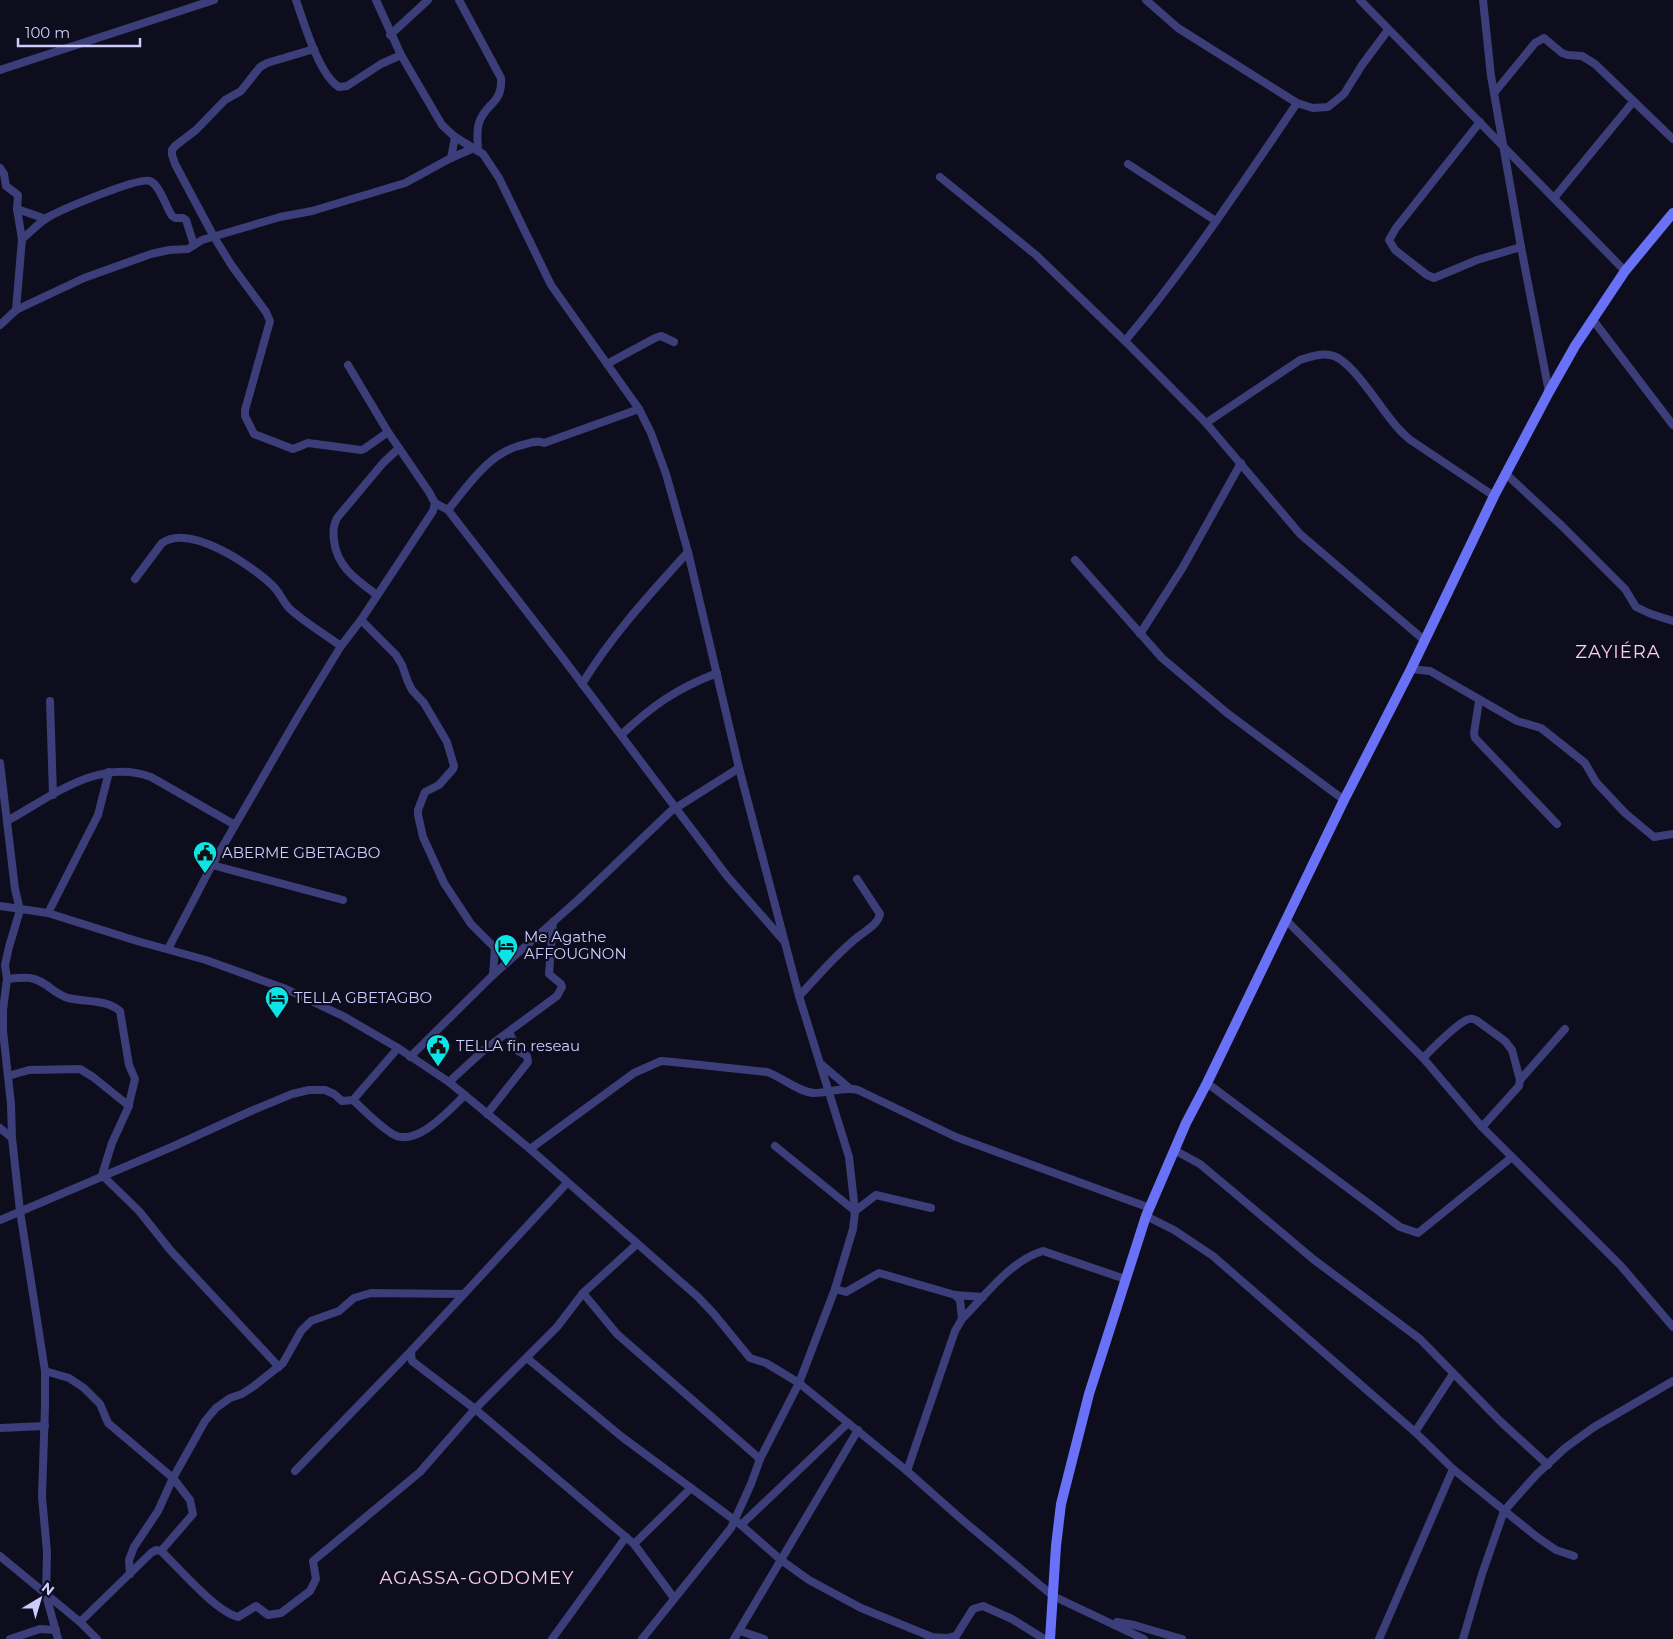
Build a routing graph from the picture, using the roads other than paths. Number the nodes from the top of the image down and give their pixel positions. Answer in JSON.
{"nodes":[{"id":1,"x":214,"y":0,"type":"edge"},
{"id":2,"x":296,"y":0,"type":"edge"},
{"id":3,"x":376,"y":0,"type":"edge"},
{"id":4,"x":428,"y":0,"type":"edge"},
{"id":5,"x":459,"y":0,"type":"edge"},
{"id":6,"x":1146,"y":0,"type":"edge"},
{"id":7,"x":1360,"y":0,"type":"edge"},
{"id":8,"x":1483,"y":0,"type":"edge"},
{"id":9,"x":1388,"y":30,"type":"junction"},
{"id":10,"x":390,"y":35,"type":"junction"},
{"id":11,"x":314,"y":49,"type":"junction"},
{"id":12,"x":401,"y":55,"type":"junction"},
{"id":13,"x":0,"y":70,"type":"edge"},
{"id":14,"x":1494,"y":93,"type":"junction"},
{"id":15,"x":1633,"y":102,"type":"junction"},
{"id":16,"x":1297,"y":103,"type":"junction"},
{"id":17,"x":1480,"y":122,"type":"junction"},
{"id":18,"x":455,"y":137,"type":"junction"},
{"id":19,"x":1673,"y":139,"type":"edge"},
{"id":20,"x":1503,"y":146,"type":"junction"},
{"id":21,"x":476,"y":149,"type":"junction"},
{"id":22,"x":451,"y":158,"type":"junction"},
{"id":23,"x":1128,"y":164,"type":"dead end"},
{"id":24,"x":0,"y":168,"type":"edge"},
{"id":25,"x":940,"y":177,"type":"dead end"},
{"id":26,"x":1554,"y":198,"type":"junction"},
{"id":27,"x":17,"y":209,"type":"junction"},
{"id":28,"x":1673,"y":213,"type":"edge"},
{"id":29,"x":46,"y":219,"type":"junction"},
{"id":30,"x":1216,"y":221,"type":"junction"},
{"id":31,"x":214,"y":237,"type":"junction"},
{"id":32,"x":22,"y":239,"type":"junction"},
{"id":33,"x":194,"y":245,"type":"junction"},
{"id":34,"x":1521,"y":247,"type":"junction"},
{"id":35,"x":1625,"y":271,"type":"junction"},
{"id":36,"x":16,"y":310,"type":"junction"},
{"id":37,"x":1592,"y":320,"type":"junction"},
{"id":38,"x":0,"y":325,"type":"edge"},
{"id":39,"x":1125,"y":341,"type":"junction"},
{"id":40,"x":674,"y":342,"type":"dead end"},
{"id":41,"x":607,"y":364,"type":"junction"},
{"id":42,"x":348,"y":366,"type":"dead end"},
{"id":43,"x":1549,"y":392,"type":"junction"},
{"id":44,"x":639,"y":409,"type":"junction"},
{"id":45,"x":1206,"y":423,"type":"junction"},
{"id":46,"x":1673,"y":425,"type":"edge"},
{"id":47,"x":388,"y":432,"type":"junction"},
{"id":48,"x":400,"y":448,"type":"junction"},
{"id":49,"x":1241,"y":463,"type":"junction"},
{"id":50,"x":1505,"y":473,"type":"junction"},
{"id":51,"x":1494,"y":496,"type":"junction"},
{"id":52,"x":435,"y":503,"type":"junction"},
{"id":53,"x":448,"y":510,"type":"junction"},
{"id":54,"x":688,"y":552,"type":"junction"},
{"id":55,"x":1075,"y":560,"type":"dead end"},
{"id":56,"x":136,"y":579,"type":"dead end"},
{"id":57,"x":377,"y":595,"type":"junction"},
{"id":58,"x":361,"y":620,"type":"junction"},
{"id":59,"x":1673,"y":621,"type":"edge"},
{"id":60,"x":1140,"y":634,"type":"junction"},
{"id":61,"x":1424,"y":640,"type":"junction"},
{"id":62,"x":341,"y":646,"type":"junction"},
{"id":63,"x":1411,"y":669,"type":"junction"},
{"id":64,"x":717,"y":673,"type":"junction"},
{"id":65,"x":582,"y":684,"type":"junction"},
{"id":66,"x":1479,"y":701,"type":"junction"},
{"id":67,"x":50,"y":702,"type":"dead end"},
{"id":68,"x":621,"y":734,"type":"junction"},
{"id":69,"x":0,"y":763,"type":"edge"},
{"id":70,"x":739,"y":768,"type":"junction"},
{"id":71,"x":109,"y":772,"type":"junction"},
{"id":72,"x":53,"y":795,"type":"junction"},
{"id":73,"x":1344,"y":800,"type":"junction"},
{"id":74,"x":677,"y":807,"type":"junction"},
{"id":75,"x":7,"y":821,"type":"junction"},
{"id":76,"x":1557,"y":824,"type":"dead end"},
{"id":77,"x":236,"y":825,"type":"junction"},
{"id":78,"x":1673,"y":834,"type":"edge"},
{"id":79,"x":212,"y":865,"type":"junction"},
{"id":80,"x":857,"y":878,"type":"dead end"},
{"id":81,"x":343,"y":900,"type":"dead end"},
{"id":82,"x":0,"y":906,"type":"edge"},
{"id":83,"x":20,"y":910,"type":"junction"},
{"id":84,"x":48,"y":914,"type":"junction"},
{"id":85,"x":1286,"y":920,"type":"junction"},
{"id":86,"x":554,"y":922,"type":"junction"},
{"id":87,"x":785,"y":943,"type":"junction"},
{"id":88,"x":168,"y":949,"type":"junction"},
{"id":89,"x":494,"y":975,"type":"junction"},
{"id":90,"x":7,"y":979,"type":"junction"},
{"id":91,"x":799,"y":996,"type":"junction"},
{"id":92,"x":1565,"y":1029,"type":"dead end"},
{"id":93,"x":1,"y":1032,"type":"edge"},
{"id":94,"x":509,"y":1032,"type":"junction"},
{"id":95,"x":398,"y":1048,"type":"junction"},
{"id":96,"x":410,"y":1057,"type":"junction"},
{"id":97,"x":1422,"y":1058,"type":"junction"},
{"id":98,"x":821,"y":1064,"type":"junction"},
{"id":99,"x":8,"y":1076,"type":"junction"},
{"id":100,"x":1520,"y":1080,"type":"junction"},
{"id":101,"x":449,"y":1082,"type":"junction"},
{"id":102,"x":1207,"y":1083,"type":"junction"},
{"id":103,"x":848,"y":1087,"type":"junction"},
{"id":104,"x":829,"y":1091,"type":"junction"},
{"id":105,"x":464,"y":1095,"type":"junction"},
{"id":106,"x":353,"y":1100,"type":"junction"},
{"id":107,"x":129,"y":1106,"type":"junction"},
{"id":108,"x":487,"y":1114,"type":"junction"},
{"id":109,"x":1482,"y":1127,"type":"junction"},
{"id":110,"x":0,"y":1128,"type":"edge"},
{"id":111,"x":12,"y":1138,"type":"junction"},
{"id":112,"x":775,"y":1146,"type":"dead end"},
{"id":113,"x":530,"y":1149,"type":"junction"},
{"id":114,"x":1176,"y":1150,"type":"junction"},
{"id":115,"x":1512,"y":1157,"type":"junction"},
{"id":116,"x":102,"y":1176,"type":"junction"},
{"id":117,"x":568,"y":1183,"type":"junction"},
{"id":118,"x":931,"y":1208,"type":"dead end"},
{"id":119,"x":20,"y":1211,"type":"junction"},
{"id":120,"x":855,"y":1211,"type":"junction"},
{"id":121,"x":1148,"y":1212,"type":"junction"},
{"id":122,"x":0,"y":1220,"type":"edge"},
{"id":123,"x":637,"y":1244,"type":"junction"},
{"id":124,"x":1125,"y":1279,"type":"junction"},
{"id":125,"x":835,"y":1289,"type":"junction"},
{"id":126,"x":583,"y":1293,"type":"junction"},
{"id":127,"x":463,"y":1294,"type":"junction"},
{"id":128,"x":955,"y":1295,"type":"junction"},
{"id":129,"x":983,"y":1298,"type":"junction"},
{"id":130,"x":962,"y":1319,"type":"junction"},
{"id":131,"x":1673,"y":1327,"type":"edge"},
{"id":132,"x":412,"y":1350,"type":"junction"},
{"id":133,"x":527,"y":1358,"type":"junction"},
{"id":134,"x":279,"y":1367,"type":"junction"},
{"id":135,"x":45,"y":1371,"type":"junction"},
{"id":136,"x":1453,"y":1374,"type":"junction"},
{"id":137,"x":1673,"y":1382,"type":"edge"},
{"id":138,"x":799,"y":1383,"type":"junction"},
{"id":139,"x":475,"y":1410,"type":"junction"},
{"id":140,"x":848,"y":1423,"type":"junction"},
{"id":141,"x":45,"y":1426,"type":"junction"},
{"id":142,"x":0,"y":1428,"type":"edge"},
{"id":143,"x":858,"y":1430,"type":"junction"},
{"id":144,"x":1415,"y":1432,"type":"junction"},
{"id":145,"x":760,"y":1459,"type":"junction"},
{"id":146,"x":1548,"y":1465,"type":"junction"},
{"id":147,"x":1453,"y":1469,"type":"junction"},
{"id":148,"x":295,"y":1471,"type":"dead end"},
{"id":149,"x":908,"y":1471,"type":"junction"},
{"id":150,"x":173,"y":1478,"type":"junction"},
{"id":151,"x":690,"y":1488,"type":"junction"},
{"id":152,"x":1504,"y":1511,"type":"junction"},
{"id":153,"x":738,"y":1523,"type":"junction"},
{"id":154,"x":626,"y":1538,"type":"junction"},
{"id":155,"x":634,"y":1544,"type":"junction"},
{"id":156,"x":162,"y":1551,"type":"junction"},
{"id":157,"x":0,"y":1556,"type":"edge"},
{"id":158,"x":1574,"y":1556,"type":"dead end"},
{"id":159,"x":781,"y":1560,"type":"junction"},
{"id":160,"x":130,"y":1574,"type":"junction"},
{"id":161,"x":46,"y":1595,"type":"junction"},
{"id":162,"x":1053,"y":1596,"type":"junction"},
{"id":163,"x":674,"y":1598,"type":"junction"},
{"id":164,"x":1108,"y":1621,"type":"junction"},
{"id":165,"x":80,"y":1622,"type":"junction"},
{"id":166,"x":56,"y":1630,"type":"junction"},
{"id":167,"x":740,"y":1630,"type":"junction"},
{"id":168,"x":10,"y":1639,"type":"edge"},
{"id":169,"x":58,"y":1639,"type":"edge"},
{"id":170,"x":97,"y":1639,"type":"edge"},
{"id":171,"x":552,"y":1639,"type":"edge"},
{"id":172,"x":642,"y":1639,"type":"edge"},
{"id":173,"x":734,"y":1639,"type":"edge"},
{"id":174,"x":764,"y":1639,"type":"edge"},
{"id":175,"x":1044,"y":1639,"type":"edge"},
{"id":176,"x":1050,"y":1639,"type":"edge"},
{"id":177,"x":1144,"y":1639,"type":"edge"},
{"id":178,"x":1182,"y":1639,"type":"edge"},
{"id":179,"x":1379,"y":1639,"type":"edge"},
{"id":180,"x":1463,"y":1639,"type":"edge"}],
"edges":[{"from":1,"to":13,"type":"street"},
{"from":2,"to":11,"type":"street"},
{"from":3,"to":10,"type":"street"},
{"from":4,"to":10,"type":"street"},
{"from":5,"to":21,"type":"street"},
{"from":6,"to":16,"type":"street"},
{"from":7,"to":9,"type":"street"},
{"from":8,"to":14,"type":"street"},
{"from":9,"to":16,"type":"street"},
{"from":9,"to":17,"type":"street"},
{"from":10,"to":12,"type":"street"},
{"from":11,"to":12,"type":"street"},
{"from":11,"to":31,"type":"street"},
{"from":12,"to":18,"type":"street"},
{"from":14,"to":15,"type":"street"},
{"from":14,"to":20,"type":"street"},
{"from":15,"to":19,"type":"street"},
{"from":15,"to":26,"type":"street"},
{"from":16,"to":30,"type":"street"},
{"from":17,"to":20,"type":"street"},
{"from":17,"to":34,"type":"street"},
{"from":18,"to":21,"type":"street"},
{"from":18,"to":22,"type":"street"},
{"from":20,"to":26,"type":"street"},
{"from":20,"to":34,"type":"street"},
{"from":21,"to":22,"type":"street"},
{"from":21,"to":41,"type":"street"},
{"from":22,"to":31,"type":"street"},
{"from":23,"to":30,"type":"street"},
{"from":24,"to":27,"type":"street"},
{"from":25,"to":39,"type":"street"},
{"from":26,"to":35,"type":"street"},
{"from":27,"to":29,"type":"street"},
{"from":27,"to":32,"type":"street"},
{"from":28,"to":35,"type":"main road"},
{"from":29,"to":32,"type":"street"},
{"from":29,"to":33,"type":"street"},
{"from":30,"to":39,"type":"street"},
{"from":31,"to":33,"type":"street"},
{"from":31,"to":47,"type":"street"},
{"from":32,"to":36,"type":"street"},
{"from":33,"to":36,"type":"street"},
{"from":34,"to":43,"type":"street"},
{"from":35,"to":37,"type":"main road"},
{"from":36,"to":38,"type":"street"},
{"from":37,"to":43,"type":"main road"},
{"from":37,"to":46,"type":"street"},
{"from":39,"to":45,"type":"street"},
{"from":40,"to":41,"type":"street"},
{"from":41,"to":44,"type":"street"},
{"from":42,"to":47,"type":"street"},
{"from":43,"to":50,"type":"main road"},
{"from":44,"to":53,"type":"street"},
{"from":44,"to":54,"type":"street"},
{"from":45,"to":49,"type":"street"},
{"from":45,"to":51,"type":"street"},
{"from":47,"to":48,"type":"street"},
{"from":48,"to":52,"type":"street"},
{"from":48,"to":57,"type":"street"},
{"from":49,"to":60,"type":"street"},
{"from":49,"to":61,"type":"street"},
{"from":50,"to":51,"type":"main road"},
{"from":50,"to":59,"type":"street"},
{"from":51,"to":61,"type":"main road"},
{"from":52,"to":53,"type":"street"},
{"from":52,"to":57,"type":"street"},
{"from":53,"to":65,"type":"street"},
{"from":54,"to":64,"type":"street"},
{"from":54,"to":65,"type":"street"},
{"from":55,"to":60,"type":"street"},
{"from":56,"to":62,"type":"street"},
{"from":57,"to":58,"type":"street"},
{"from":58,"to":62,"type":"street"},
{"from":58,"to":89,"type":"street"},
{"from":60,"to":73,"type":"street"},
{"from":61,"to":63,"type":"main road"},
{"from":62,"to":77,"type":"street"},
{"from":63,"to":66,"type":"street"},
{"from":63,"to":73,"type":"main road"},
{"from":64,"to":68,"type":"street"},
{"from":64,"to":70,"type":"street"},
{"from":65,"to":68,"type":"street"},
{"from":66,"to":76,"type":"street"},
{"from":66,"to":78,"type":"street"},
{"from":67,"to":72,"type":"street"},
{"from":68,"to":74,"type":"street"},
{"from":69,"to":75,"type":"street"},
{"from":70,"to":74,"type":"street"},
{"from":70,"to":87,"type":"street"},
{"from":71,"to":72,"type":"street"},
{"from":71,"to":77,"type":"street"},
{"from":71,"to":84,"type":"street"},
{"from":72,"to":75,"type":"street"},
{"from":73,"to":85,"type":"main road"},
{"from":74,"to":86,"type":"street"},
{"from":74,"to":87,"type":"street"},
{"from":75,"to":83,"type":"street"},
{"from":77,"to":79,"type":"street"},
{"from":79,"to":81,"type":"street"},
{"from":79,"to":88,"type":"street"},
{"from":80,"to":91,"type":"street"},
{"from":82,"to":83,"type":"street"},
{"from":83,"to":84,"type":"street"},
{"from":83,"to":90,"type":"street"},
{"from":84,"to":88,"type":"street"},
{"from":85,"to":97,"type":"street"},
{"from":85,"to":102,"type":"main road"},
{"from":86,"to":89,"type":"street"},
{"from":86,"to":94,"type":"street"},
{"from":87,"to":91,"type":"street"},
{"from":88,"to":95,"type":"street"},
{"from":89,"to":96,"type":"street"},
{"from":90,"to":93,"type":"street"},
{"from":90,"to":107,"type":"street"},
{"from":91,"to":98,"type":"street"},
{"from":92,"to":100,"type":"street"},
{"from":93,"to":99,"type":"street"},
{"from":94,"to":101,"type":"street"},
{"from":94,"to":108,"type":"street"},
{"from":95,"to":96,"type":"street"},
{"from":95,"to":106,"type":"street"},
{"from":96,"to":101,"type":"street"},
{"from":97,"to":100,"type":"street"},
{"from":97,"to":109,"type":"street"},
{"from":98,"to":103,"type":"street"},
{"from":98,"to":104,"type":"street"},
{"from":99,"to":107,"type":"street"},
{"from":99,"to":111,"type":"street"},
{"from":100,"to":109,"type":"street"},
{"from":101,"to":105,"type":"street"},
{"from":102,"to":114,"type":"main road"},
{"from":102,"to":115,"type":"street"},
{"from":103,"to":104,"type":"street"},
{"from":103,"to":121,"type":"street"},
{"from":104,"to":113,"type":"street"},
{"from":104,"to":120,"type":"street"},
{"from":105,"to":106,"type":"street"},
{"from":105,"to":108,"type":"street"},
{"from":106,"to":116,"type":"street"},
{"from":107,"to":116,"type":"street"},
{"from":108,"to":113,"type":"street"},
{"from":109,"to":115,"type":"street"},
{"from":110,"to":111,"type":"street"},
{"from":111,"to":119,"type":"street"},
{"from":112,"to":120,"type":"street"},
{"from":113,"to":117,"type":"street"},
{"from":114,"to":121,"type":"main road"},
{"from":114,"to":136,"type":"street"},
{"from":115,"to":131,"type":"street"},
{"from":116,"to":119,"type":"street"},
{"from":116,"to":134,"type":"street"},
{"from":117,"to":123,"type":"street"},
{"from":117,"to":127,"type":"street"},
{"from":118,"to":120,"type":"street"},
{"from":119,"to":122,"type":"street"},
{"from":119,"to":135,"type":"street"},
{"from":120,"to":125,"type":"street"},
{"from":121,"to":124,"type":"main road"},
{"from":121,"to":144,"type":"street"},
{"from":123,"to":126,"type":"street"},
{"from":123,"to":138,"type":"street"},
{"from":124,"to":129,"type":"street"},
{"from":124,"to":162,"type":"main road"},
{"from":125,"to":128,"type":"street"},
{"from":125,"to":138,"type":"street"},
{"from":126,"to":133,"type":"street"},
{"from":126,"to":145,"type":"street"},
{"from":127,"to":132,"type":"street"},
{"from":127,"to":134,"type":"street"},
{"from":128,"to":129,"type":"street"},
{"from":128,"to":130,"type":"street"},
{"from":129,"to":130,"type":"street"},
{"from":130,"to":149,"type":"street"},
{"from":132,"to":139,"type":"street"},
{"from":132,"to":148,"type":"street"},
{"from":133,"to":139,"type":"street"},
{"from":133,"to":151,"type":"street"},
{"from":134,"to":150,"type":"street"},
{"from":135,"to":141,"type":"street"},
{"from":135,"to":150,"type":"street"},
{"from":136,"to":144,"type":"street"},
{"from":136,"to":146,"type":"street"},
{"from":137,"to":146,"type":"street"},
{"from":138,"to":140,"type":"street"},
{"from":138,"to":145,"type":"street"},
{"from":139,"to":154,"type":"street"},
{"from":139,"to":156,"type":"street"},
{"from":140,"to":143,"type":"street"},
{"from":140,"to":153,"type":"street"},
{"from":141,"to":142,"type":"street"},
{"from":141,"to":161,"type":"street"},
{"from":143,"to":149,"type":"street"},
{"from":143,"to":159,"type":"street"},
{"from":144,"to":147,"type":"street"},
{"from":145,"to":153,"type":"street"},
{"from":146,"to":152,"type":"street"},
{"from":147,"to":152,"type":"street"},
{"from":147,"to":179,"type":"street"},
{"from":149,"to":162,"type":"street"},
{"from":150,"to":156,"type":"street"},
{"from":150,"to":160,"type":"street"},
{"from":151,"to":153,"type":"street"},
{"from":151,"to":155,"type":"street"},
{"from":152,"to":158,"type":"street"},
{"from":152,"to":180,"type":"street"},
{"from":153,"to":159,"type":"street"},
{"from":153,"to":163,"type":"street"},
{"from":154,"to":155,"type":"street"},
{"from":154,"to":171,"type":"street"},
{"from":155,"to":163,"type":"street"},
{"from":156,"to":160,"type":"street"},
{"from":157,"to":161,"type":"street"},
{"from":159,"to":167,"type":"street"},
{"from":159,"to":175,"type":"street"},
{"from":160,"to":165,"type":"street"},
{"from":161,"to":165,"type":"street"},
{"from":161,"to":166,"type":"street"},
{"from":162,"to":164,"type":"street"},
{"from":162,"to":176,"type":"main road"},
{"from":163,"to":172,"type":"street"},
{"from":164,"to":177,"type":"street"},
{"from":164,"to":178,"type":"street"},
{"from":165,"to":170,"type":"street"},
{"from":166,"to":168,"type":"street"},
{"from":166,"to":169,"type":"street"},
{"from":167,"to":173,"type":"street"},
{"from":167,"to":174,"type":"street"}]}
